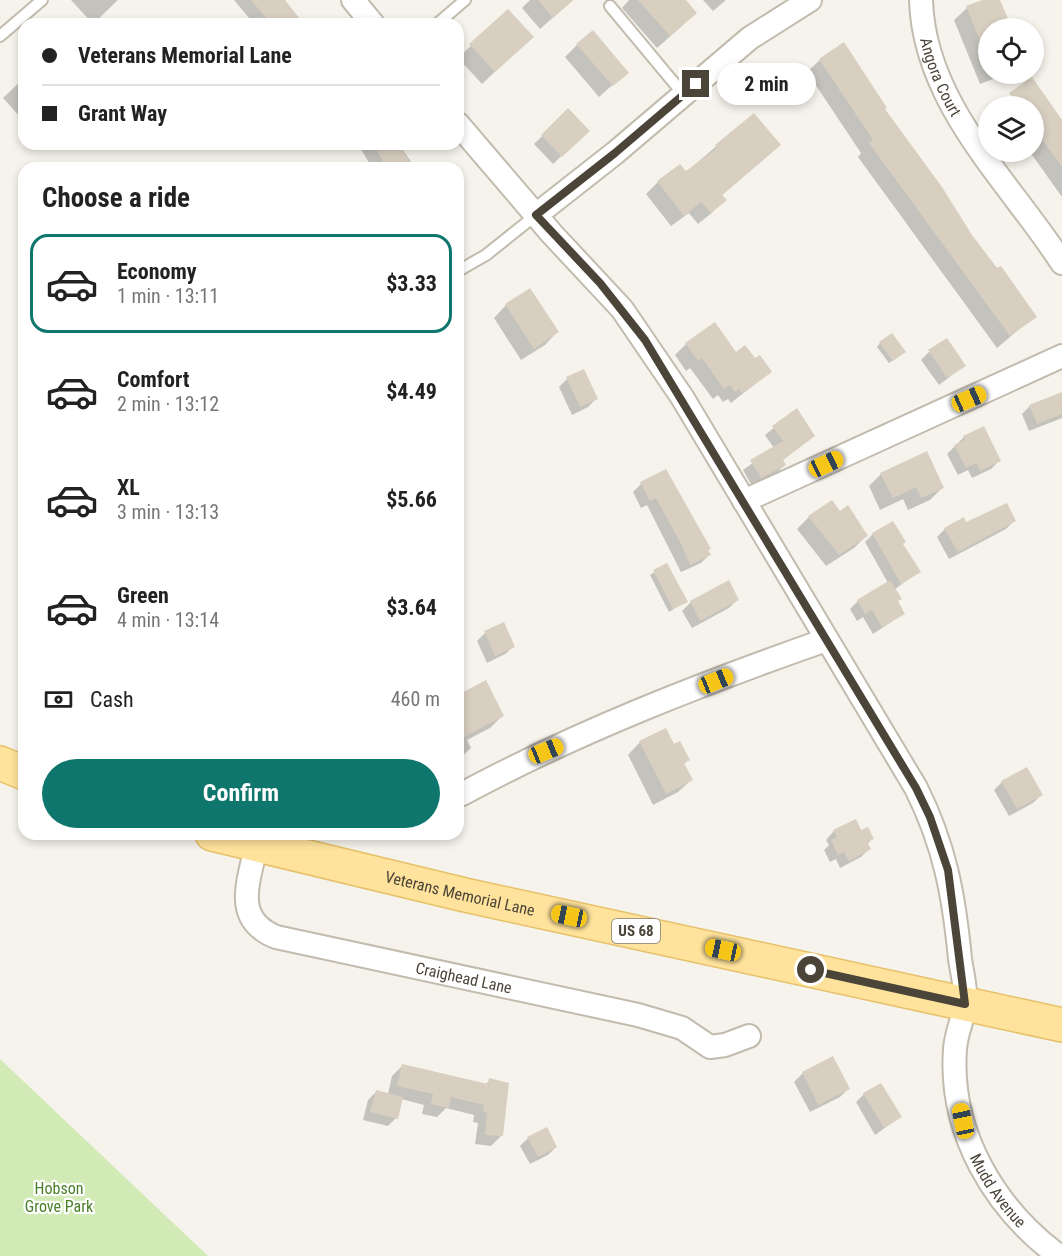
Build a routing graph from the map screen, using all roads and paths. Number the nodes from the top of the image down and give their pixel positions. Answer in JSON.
{"nodes":[{"id":1,"x":42,"y":0,"type":"edge"},
{"id":2,"x":353,"y":0,"type":"edge"},
{"id":3,"x":465,"y":0,"type":"edge"},
{"id":4,"x":810,"y":0,"type":"edge"},
{"id":5,"x":921,"y":0,"type":"edge"},
{"id":6,"x":610,"y":6,"type":"dead end"},
{"id":7,"x":21,"y":18,"type":"edge"},
{"id":8,"x":368,"y":18,"type":"edge"},
{"id":9,"x":444,"y":18,"type":"edge"},
{"id":10,"x":18,"y":21,"type":"edge"},
{"id":11,"x":0,"y":36,"type":"edge"},
{"id":12,"x":684,"y":95,"type":"junction"},
{"id":13,"x":464,"y":131,"type":"edge"},
{"id":14,"x":536,"y":215,"type":"junction"},
{"id":15,"x":1062,"y":263,"type":"edge"},
{"id":16,"x":464,"y":268,"type":"edge"},
{"id":17,"x":1062,"y":356,"type":"edge"},
{"id":18,"x":744,"y":501,"type":"junction"},
{"id":19,"x":826,"y":640,"type":"junction"},
{"id":20,"x":0,"y":763,"type":"edge"},
{"id":21,"x":18,"y":770,"type":"edge"},
{"id":22,"x":464,"y":793,"type":"edge"},
{"id":23,"x":234,"y":840,"type":"edge"},
{"id":24,"x":256,"y":846,"type":"junction"},
{"id":25,"x":965,"y":1004,"type":"junction"},
{"id":26,"x":1062,"y":1026,"type":"edge"},
{"id":27,"x":749,"y":1036,"type":"dead end"},
{"id":28,"x":1059,"y":1256,"type":"edge"}],
"edges":[{"from":1,"to":7,"type":"lane"},
{"from":2,"to":8,"type":"street"},
{"from":3,"to":9,"type":"lane"},
{"from":4,"to":12,"type":"street"},
{"from":5,"to":15,"type":"street","name":"Angora Court"},
{"from":6,"to":12,"type":"lane"},
{"from":10,"to":11,"type":"lane"},
{"from":12,"to":14,"type":"street"},
{"from":13,"to":14,"type":"street"},
{"from":14,"to":16,"type":"lane"},
{"from":14,"to":18,"type":"street"},
{"from":17,"to":18,"type":"street"},
{"from":18,"to":19,"type":"street"},
{"from":19,"to":22,"type":"street"},
{"from":19,"to":25,"type":"street"},
{"from":20,"to":21,"type":"main road"},
{"from":23,"to":24,"type":"main road","name":"Veterans Memorial Lane","number":"US 68"},
{"from":24,"to":25,"type":"main road","name":"Veterans Memorial Lane","number":"US 68"},
{"from":24,"to":27,"type":"street","name":"Craighead Lane"},
{"from":25,"to":26,"type":"main road","name":"Veterans Memorial Lane","number":"US 68"},
{"from":25,"to":28,"type":"street","name":"Mudd Avenue"}]}
